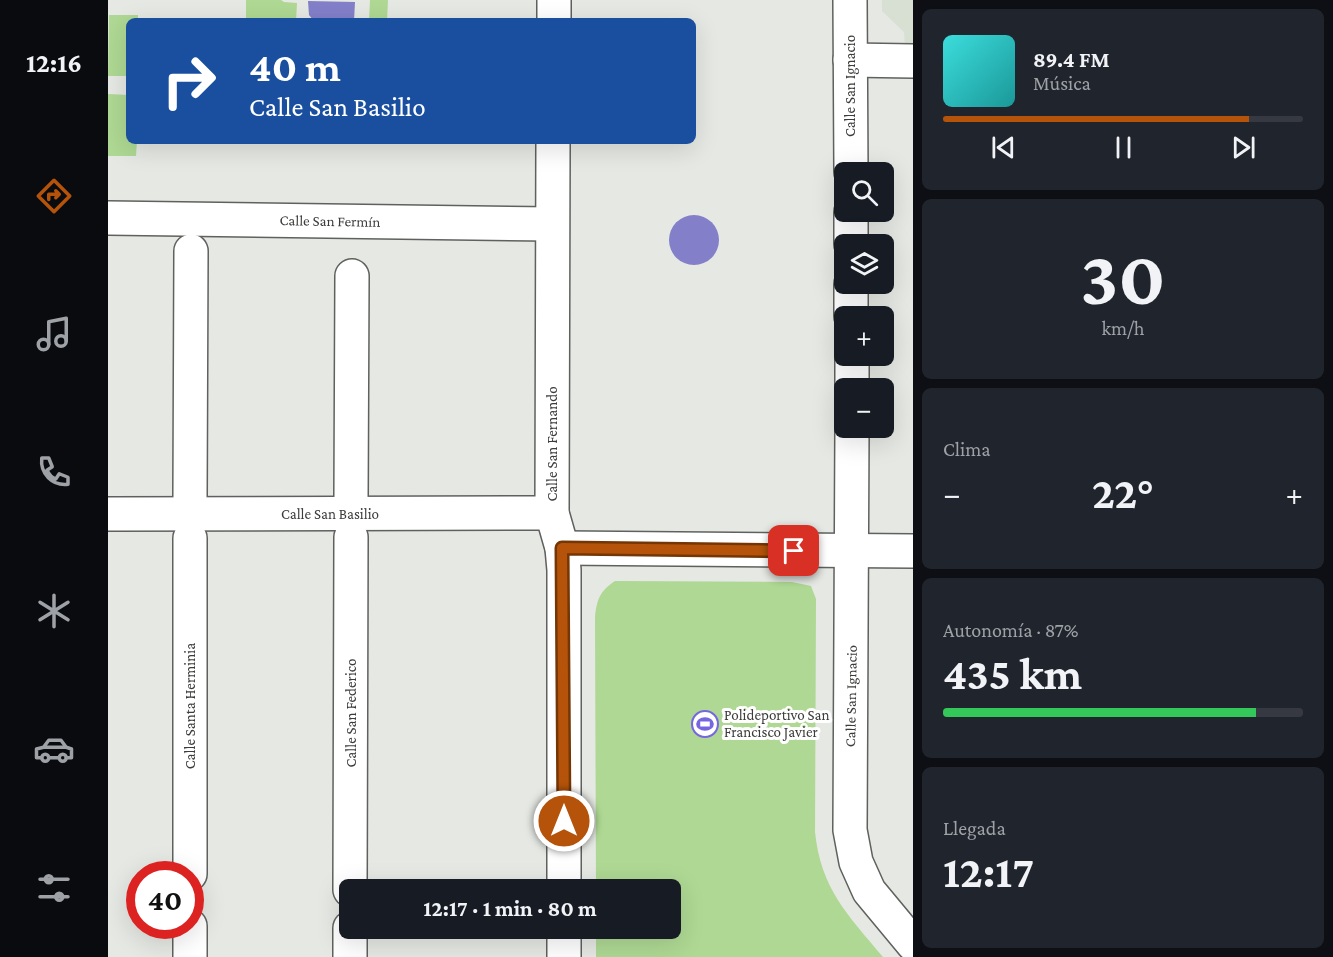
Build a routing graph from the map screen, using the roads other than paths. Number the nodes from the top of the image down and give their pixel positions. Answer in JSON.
{"nodes":[{"id":1,"x":554,"y":0,"type":"edge"},
{"id":2,"x":850,"y":0,"type":"edge"},
{"id":3,"x":554,"y":18,"type":"edge"},
{"id":4,"x":850,"y":60,"type":"junction"},
{"id":5,"x":913,"y":61,"type":"edge"},
{"id":6,"x":553,"y":144,"type":"edge"},
{"id":7,"x":850,"y":162,"type":"edge"},
{"id":8,"x":108,"y":218,"type":"edge"},
{"id":9,"x":552,"y":224,"type":"junction"},
{"id":10,"x":191,"y":251,"type":"dead end"},
{"id":11,"x":352,"y":276,"type":"dead end"},
{"id":12,"x":852,"y":438,"type":"edge"},
{"id":13,"x":190,"y":498,"type":"dead end"},
{"id":14,"x":351,"y":498,"type":"dead end"},
{"id":15,"x":552,"y":513,"type":"junction"},
{"id":16,"x":108,"y":514,"type":"edge"},
{"id":17,"x":351,"y":537,"type":"dead end"},
{"id":18,"x":190,"y":538,"type":"dead end"},
{"id":19,"x":562,"y":548,"type":"junction"},
{"id":20,"x":852,"y":551,"type":"junction"},
{"id":21,"x":913,"y":551,"type":"edge"},
{"id":22,"x":190,"y":861,"type":"edge"},
{"id":23,"x":350,"y":879,"type":"edge"},
{"id":24,"x":564,"y":879,"type":"edge"},
{"id":25,"x":190,"y":939,"type":"edge"},
{"id":26,"x":350,"y":939,"type":"edge"},
{"id":27,"x":564,"y":939,"type":"edge"},
{"id":28,"x":913,"y":944,"type":"edge"},
{"id":29,"x":190,"y":957,"type":"edge"},
{"id":30,"x":350,"y":957,"type":"edge"},
{"id":31,"x":564,"y":957,"type":"edge"}],
"edges":[{"from":1,"to":3,"type":"street"},
{"from":2,"to":4,"type":"street","name":"Calle San Ignacio"},
{"from":4,"to":5,"type":"street"},
{"from":4,"to":7,"type":"street","name":"Calle San Ignacio"},
{"from":6,"to":9,"type":"street","name":"Calle San Fernando"},
{"from":8,"to":9,"type":"street","name":"Calle San Fermín"},
{"from":9,"to":15,"type":"street","name":"Calle San Fernando"},
{"from":10,"to":13,"type":"street"},
{"from":11,"to":14,"type":"street"},
{"from":12,"to":20,"type":"street","name":"Calle San Ignacio"},
{"from":15,"to":16,"type":"street","name":"Calle San Basilio"},
{"from":15,"to":19,"type":"street","name":"Calle San Fernando"},
{"from":17,"to":23,"type":"street","name":"Calle San Federico"},
{"from":18,"to":22,"type":"street","name":"Calle Santa Herminia"},
{"from":19,"to":20,"type":"street"},
{"from":19,"to":24,"type":"street","name":"Calle San Fernando"},
{"from":20,"to":21,"type":"street"},
{"from":20,"to":28,"type":"street","name":"Calle San Ignacio"},
{"from":25,"to":29,"type":"street"},
{"from":26,"to":30,"type":"street"},
{"from":27,"to":31,"type":"street"}]}
